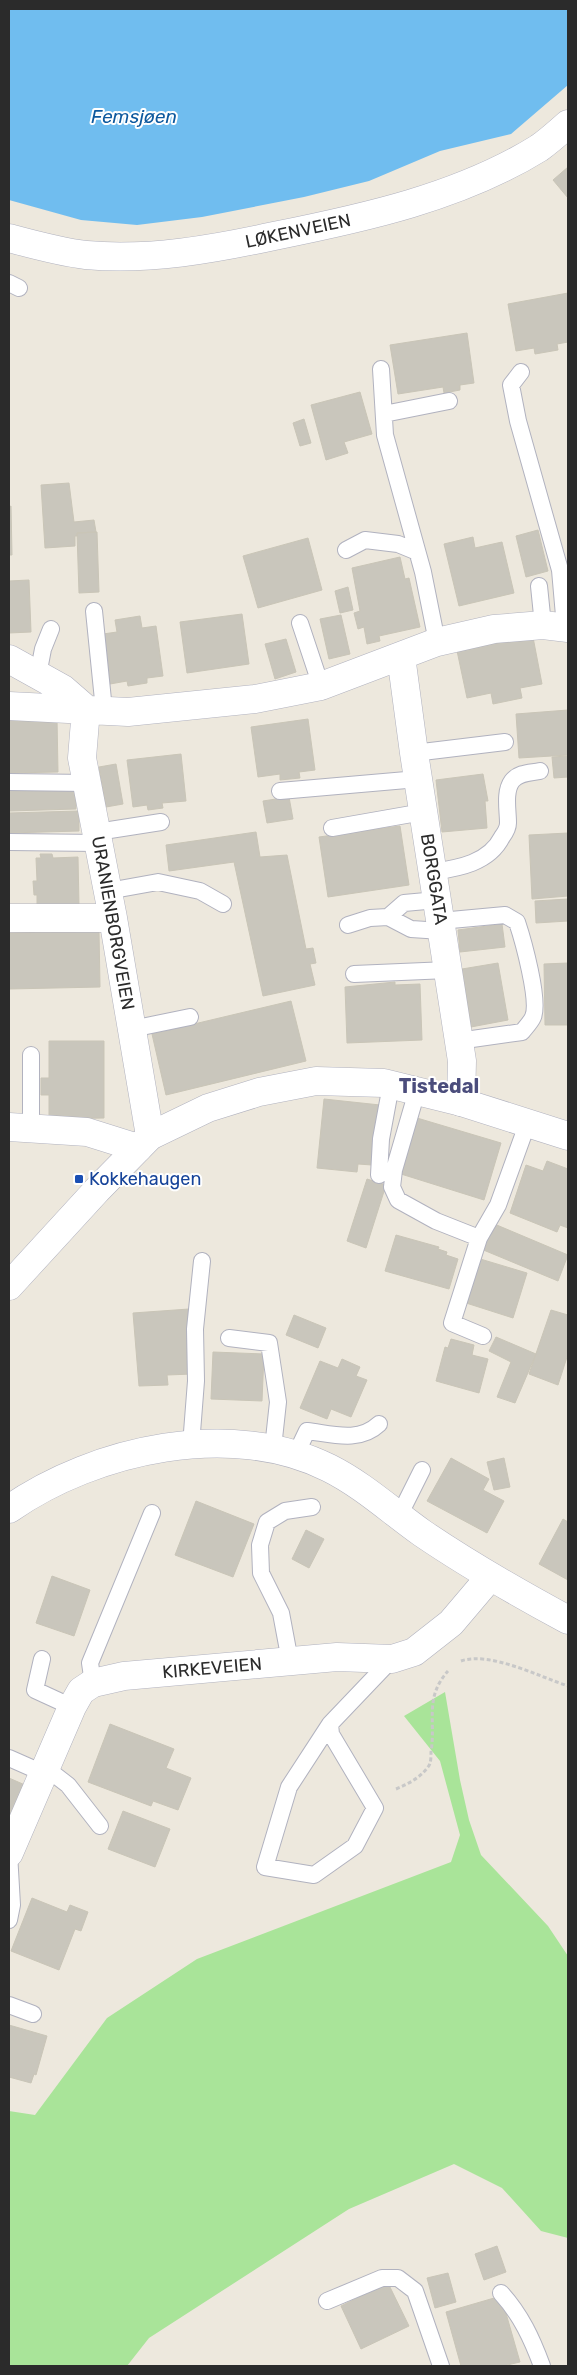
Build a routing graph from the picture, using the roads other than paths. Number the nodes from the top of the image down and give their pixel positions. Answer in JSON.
{"nodes":[{"id":1,"x":568,"y":124,"type":"edge"},
{"id":2,"x":9,"y":238,"type":"edge"},
{"id":3,"x":381,"y":369,"type":"dead end"},
{"id":4,"x":521,"y":372,"type":"dead end"},
{"id":5,"x":449,"y":401,"type":"dead end"},
{"id":6,"x":384,"y":414,"type":"junction"},
{"id":7,"x":346,"y":550,"type":"dead end"},
{"id":8,"x":416,"y":551,"type":"junction"},
{"id":9,"x":538,"y":586,"type":"dead end"},
{"id":10,"x":94,"y":610,"type":"dead end"},
{"id":11,"x":300,"y":623,"type":"dead end"},
{"id":12,"x":559,"y":627,"type":"edge"},
{"id":13,"x":51,"y":629,"type":"dead end"},
{"id":14,"x":436,"y":642,"type":"junction"},
{"id":15,"x":402,"y":656,"type":"junction"},
{"id":16,"x":9,"y":659,"type":"edge"},
{"id":17,"x":38,"y":675,"type":"junction"},
{"id":18,"x":321,"y":686,"type":"junction"},
{"id":19,"x":9,"y":706,"type":"edge"},
{"id":20,"x":95,"y":709,"type":"junction"},
{"id":21,"x":505,"y":742,"type":"dead end"},
{"id":22,"x":416,"y":766,"type":"junction"},
{"id":23,"x":540,"y":771,"type":"dead end"},
{"id":24,"x":9,"y":782,"type":"edge"},
{"id":25,"x":87,"y":783,"type":"junction"},
{"id":26,"x":280,"y":791,"type":"dead end"},
{"id":27,"x":423,"y":812,"type":"junction"},
{"id":28,"x":161,"y":822,"type":"dead end"},
{"id":29,"x":332,"y":828,"type":"dead end"},
{"id":30,"x":98,"y":838,"type":"junction"},
{"id":31,"x":9,"y":842,"type":"edge"},
{"id":32,"x":432,"y":872,"type":"junction"},
{"id":33,"x":108,"y":891,"type":"junction"},
{"id":34,"x":223,"y":904,"type":"dead end"},
{"id":35,"x":388,"y":917,"type":"junction"},
{"id":36,"x":440,"y":917,"type":"junction"},
{"id":37,"x":9,"y":918,"type":"edge"},
{"id":38,"x":113,"y":918,"type":"junction"},
{"id":39,"x":348,"y":925,"type":"dead end"},
{"id":40,"x":448,"y":970,"type":"junction"},
{"id":41,"x":354,"y":974,"type":"dead end"},
{"id":42,"x":190,"y":1017,"type":"dead end"},
{"id":43,"x":132,"y":1029,"type":"junction"},
{"id":44,"x":458,"y":1041,"type":"junction"},
{"id":45,"x":31,"y":1055,"type":"dead end"},
{"id":46,"x":391,"y":1085,"type":"junction"},
{"id":47,"x":417,"y":1091,"type":"junction"},
{"id":48,"x":461,"y":1102,"type":"junction"},
{"id":49,"x":528,"y":1122,"type":"junction"},
{"id":50,"x":20,"y":1127,"type":"edge"},
{"id":51,"x":568,"y":1136,"type":"edge"},
{"id":52,"x":144,"y":1142,"type":"junction"},
{"id":53,"x":378,"y":1175,"type":"dead end"},
{"id":54,"x":479,"y":1238,"type":"junction"},
{"id":55,"x":202,"y":1261,"type":"dead end"},
{"id":56,"x":9,"y":1286,"type":"edge"},
{"id":57,"x":483,"y":1336,"type":"dead end"},
{"id":58,"x":229,"y":1338,"type":"dead end"},
{"id":59,"x":379,"y":1424,"type":"dead end"},
{"id":60,"x":191,"y":1445,"type":"junction"},
{"id":61,"x":284,"y":1451,"type":"junction"},
{"id":62,"x":422,"y":1470,"type":"dead end"},
{"id":63,"x":312,"y":1508,"type":"dead end"},
{"id":64,"x":9,"y":1509,"type":"edge"},
{"id":65,"x":152,"y":1513,"type":"dead end"},
{"id":66,"x":399,"y":1516,"type":"junction"},
{"id":67,"x":490,"y":1577,"type":"junction"},
{"id":68,"x":568,"y":1620,"type":"edge"},
{"id":69,"x":42,"y":1659,"type":"dead end"},
{"id":70,"x":392,"y":1659,"type":"junction"},
{"id":71,"x":290,"y":1661,"type":"junction"},
{"id":72,"x":93,"y":1683,"type":"junction"},
{"id":73,"x":72,"y":1707,"type":"junction"},
{"id":74,"x":330,"y":1724,"type":"junction"},
{"id":75,"x":9,"y":1758,"type":"edge"},
{"id":76,"x":45,"y":1770,"type":"junction"},
{"id":77,"x":100,"y":1826,"type":"dead end"},
{"id":78,"x":9,"y":1853,"type":"edge"},
{"id":79,"x":9,"y":1920,"type":"edge"},
{"id":80,"x":9,"y":2005,"type":"edge"},
{"id":81,"x":32,"y":2014,"type":"dead end"},
{"id":82,"x":502,"y":2293,"type":"dead end"},
{"id":83,"x":327,"y":2301,"type":"dead end"},
{"id":84,"x":440,"y":2366,"type":"edge"},
{"id":85,"x":542,"y":2366,"type":"edge"}],
"edges":[{"from":1,"to":2,"type":"street","name":"LØKENVEIEN"},
{"from":3,"to":6,"type":"lane"},
{"from":4,"to":12,"type":"lane"},
{"from":5,"to":6,"type":"lane"},
{"from":6,"to":8,"type":"lane"},
{"from":7,"to":8,"type":"lane"},
{"from":8,"to":14,"type":"lane"},
{"from":9,"to":12,"type":"lane"},
{"from":10,"to":20,"type":"lane"},
{"from":11,"to":18,"type":"lane"},
{"from":12,"to":14,"type":"street"},
{"from":13,"to":17,"type":"lane"},
{"from":14,"to":15,"type":"street"},
{"from":15,"to":18,"type":"street"},
{"from":15,"to":22,"type":"street","name":"BORGGATA"},
{"from":16,"to":17,"type":"street"},
{"from":17,"to":20,"type":"street"},
{"from":18,"to":20,"type":"street"},
{"from":19,"to":20,"type":"street"},
{"from":20,"to":25,"type":"street","name":"URANIENBORGVEIEN"},
{"from":21,"to":22,"type":"lane"},
{"from":22,"to":26,"type":"lane"},
{"from":22,"to":27,"type":"street","name":"BORGGATA"},
{"from":23,"to":32,"type":"lane"},
{"from":24,"to":25,"type":"lane"},
{"from":25,"to":30,"type":"street","name":"URANIENBORGVEIEN"},
{"from":27,"to":29,"type":"lane"},
{"from":27,"to":32,"type":"street","name":"BORGGATA"},
{"from":28,"to":30,"type":"lane"},
{"from":30,"to":31,"type":"lane"},
{"from":30,"to":33,"type":"street","name":"URANIENBORGVEIEN"},
{"from":32,"to":36,"type":"street","name":"BORGGATA"},
{"from":33,"to":34,"type":"lane"},
{"from":33,"to":38,"type":"street","name":"URANIENBORGVEIEN"},
{"from":35,"to":36,"type":"lane"},
{"from":35,"to":36,"type":"lane"},
{"from":35,"to":39,"type":"lane"},
{"from":36,"to":40,"type":"street","name":"BORGGATA"},
{"from":36,"to":44,"type":"lane"},
{"from":37,"to":38,"type":"street"},
{"from":38,"to":43,"type":"street","name":"URANIENBORGVEIEN"},
{"from":40,"to":41,"type":"lane"},
{"from":40,"to":44,"type":"street","name":"BORGGATA"},
{"from":42,"to":43,"type":"lane"},
{"from":43,"to":52,"type":"street","name":"URANIENBORGVEIEN"},
{"from":44,"to":48,"type":"street","name":"BORGGATA"},
{"from":45,"to":50,"type":"lane"},
{"from":46,"to":47,"type":"street"},
{"from":46,"to":52,"type":"street"},
{"from":46,"to":53,"type":"lane"},
{"from":47,"to":48,"type":"street"},
{"from":47,"to":54,"type":"lane"},
{"from":48,"to":49,"type":"street"},
{"from":49,"to":51,"type":"street"},
{"from":49,"to":54,"type":"lane"},
{"from":50,"to":52,"type":"street"},
{"from":52,"to":56,"type":"street"},
{"from":54,"to":57,"type":"lane"},
{"from":55,"to":60,"type":"lane"},
{"from":58,"to":61,"type":"lane"},
{"from":59,"to":61,"type":"lane"},
{"from":60,"to":61,"type":"street"},
{"from":60,"to":64,"type":"street"},
{"from":61,"to":66,"type":"street"},
{"from":62,"to":66,"type":"lane"},
{"from":63,"to":71,"type":"lane"},
{"from":65,"to":72,"type":"lane"},
{"from":66,"to":67,"type":"street"},
{"from":67,"to":68,"type":"street"},
{"from":67,"to":70,"type":"street","name":"KIRKEVEIEN"},
{"from":69,"to":73,"type":"lane"},
{"from":70,"to":71,"type":"street","name":"KIRKEVEIEN"},
{"from":70,"to":74,"type":"lane"},
{"from":71,"to":72,"type":"street","name":"KIRKEVEIEN"},
{"from":72,"to":73,"type":"street"},
{"from":73,"to":76,"type":"street"},
{"from":74,"to":74,"type":"lane"},
{"from":75,"to":76,"type":"lane"},
{"from":76,"to":77,"type":"lane"},
{"from":76,"to":78,"type":"street"},
{"from":78,"to":79,"type":"lane"},
{"from":80,"to":81,"type":"lane"},
{"from":82,"to":85,"type":"lane"},
{"from":83,"to":84,"type":"lane"}]}
